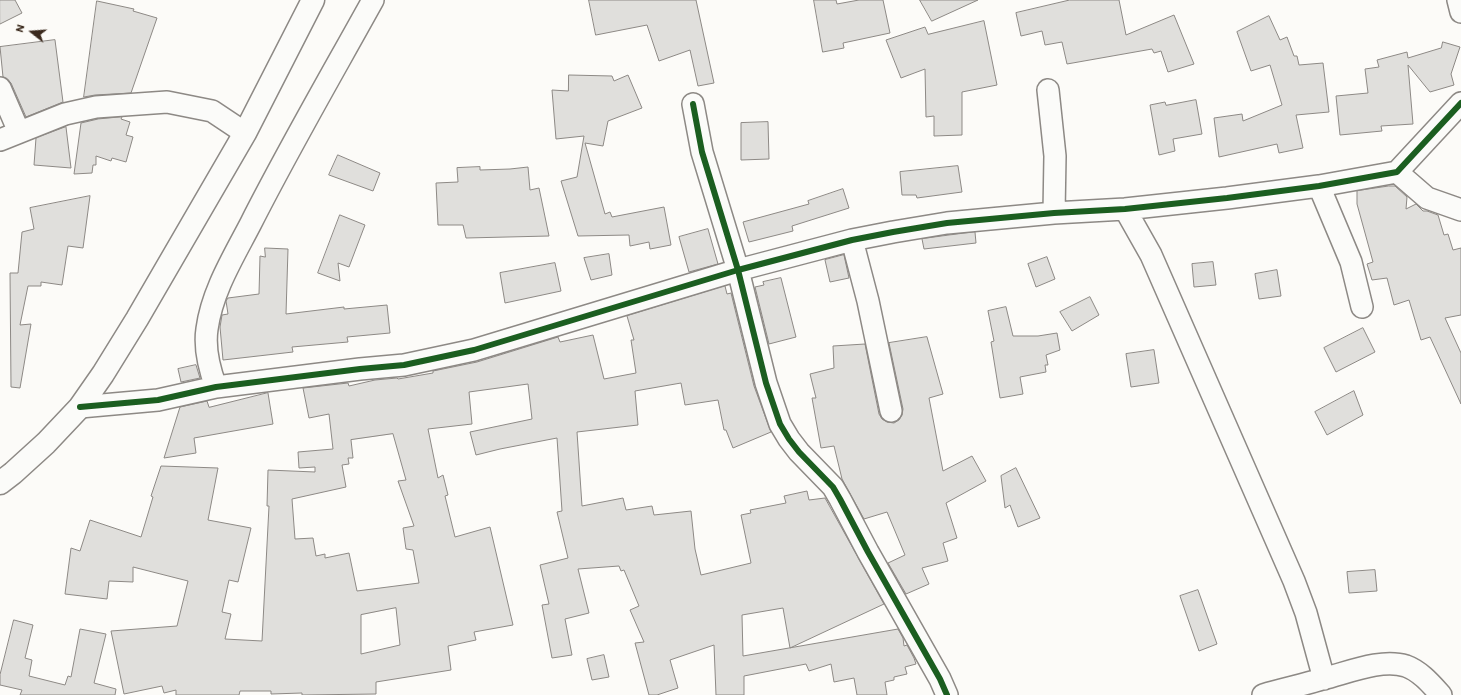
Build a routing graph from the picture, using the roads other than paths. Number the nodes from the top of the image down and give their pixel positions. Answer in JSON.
{"nodes":[{"id":1,"x":373,"y":0,"type":"edge"},
{"id":2,"x":1458,"y":0,"type":"edge"},
{"id":3,"x":309,"y":2,"type":"edge"},
{"id":4,"x":1461,"y":12,"type":"edge"},
{"id":5,"x":0,"y":88,"type":"edge"},
{"id":6,"x":1048,"y":90,"type":"dead end"},
{"id":7,"x":1461,"y":103,"type":"edge"},
{"id":8,"x":693,"y":104,"type":"dead end"},
{"id":9,"x":246,"y":133,"type":"junction"},
{"id":10,"x":9,"y":136,"type":"edge"},
{"id":11,"x":1397,"y":172,"type":"junction"},
{"id":12,"x":1319,"y":186,"type":"junction"},
{"id":13,"x":1125,"y":209,"type":"junction"},
{"id":14,"x":1461,"y":210,"type":"edge"},
{"id":15,"x":1054,"y":214,"type":"junction"},
{"id":16,"x":852,"y":240,"type":"junction"},
{"id":17,"x":738,"y":270,"type":"junction"},
{"id":18,"x":1362,"y":307,"type":"dead end"},
{"id":19,"x":216,"y":388,"type":"junction"},
{"id":20,"x":80,"y":407,"type":"junction"},
{"id":21,"x":891,"y":411,"type":"dead end"},
{"id":22,"x":0,"y":483,"type":"edge"},
{"id":23,"x":1324,"y":679,"type":"junction"},
{"id":24,"x":947,"y":695,"type":"edge"},
{"id":25,"x":1263,"y":695,"type":"edge"},
{"id":26,"x":1441,"y":695,"type":"edge"}],
"edges":[{"from":1,"to":19,"type":"street"},
{"from":2,"to":4,"type":"street"},
{"from":3,"to":9,"type":"highway"},
{"from":5,"to":10,"type":"street"},
{"from":6,"to":15,"type":"street"},
{"from":7,"to":11,"type":"street"},
{"from":8,"to":17,"type":"street"},
{"from":9,"to":10,"type":"street"},
{"from":9,"to":20,"type":"highway"},
{"from":11,"to":12,"type":"street"},
{"from":11,"to":14,"type":"street"},
{"from":12,"to":13,"type":"street"},
{"from":12,"to":18,"type":"street"},
{"from":13,"to":15,"type":"street"},
{"from":13,"to":23,"type":"street"},
{"from":15,"to":16,"type":"street"},
{"from":16,"to":17,"type":"street"},
{"from":16,"to":21,"type":"street"},
{"from":17,"to":19,"type":"street"},
{"from":17,"to":24,"type":"street"},
{"from":19,"to":20,"type":"street"},
{"from":20,"to":22,"type":"highway"},
{"from":23,"to":25,"type":"street"},
{"from":23,"to":26,"type":"street"}]}
